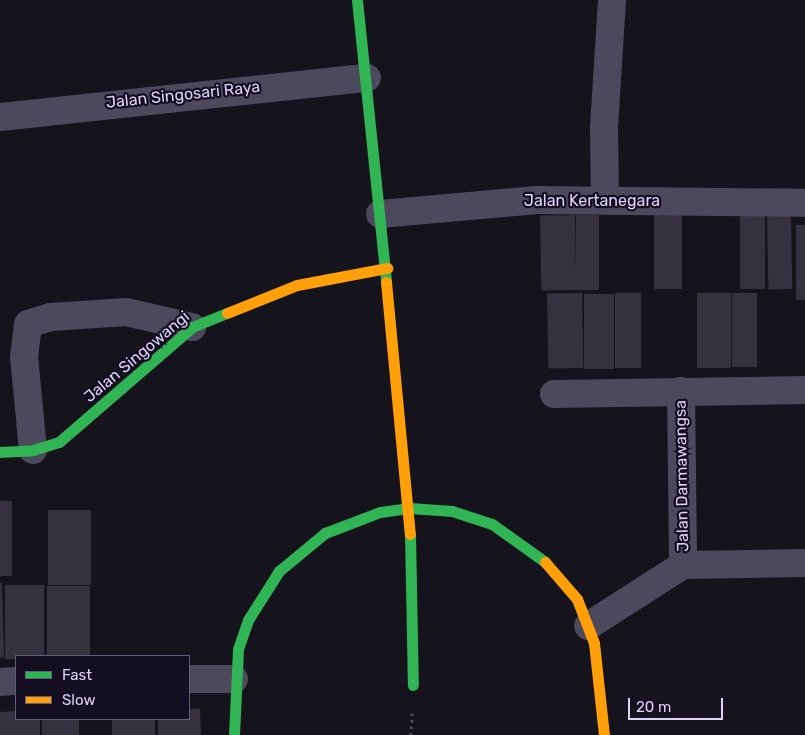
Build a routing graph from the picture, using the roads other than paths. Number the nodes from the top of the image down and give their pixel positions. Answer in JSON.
{"nodes":[{"id":1,"x":357,"y":0,"type":"edge"},
{"id":2,"x":612,"y":0,"type":"edge"},
{"id":3,"x":367,"y":78,"type":"junction"},
{"id":4,"x":0,"y":116,"type":"edge"},
{"id":5,"x":605,"y":200,"type":"junction"},
{"id":6,"x":805,"y":203,"type":"edge"},
{"id":7,"x":380,"y":214,"type":"junction"},
{"id":8,"x":388,"y":268,"type":"junction"},
{"id":9,"x":192,"y":327,"type":"junction"},
{"id":10,"x":805,"y":390,"type":"edge"},
{"id":11,"x":681,"y":392,"type":"junction"},
{"id":12,"x":554,"y":394,"type":"dead end"},
{"id":13,"x":33,"y":450,"type":"junction"},
{"id":14,"x":0,"y":452,"type":"edge"},
{"id":15,"x":410,"y":508,"type":"junction"},
{"id":16,"x":805,"y":563,"type":"edge"},
{"id":17,"x":683,"y":564,"type":"junction"},
{"id":18,"x":588,"y":626,"type":"junction"},
{"id":19,"x":190,"y":679,"type":"edge"},
{"id":20,"x":234,"y":679,"type":"junction"},
{"id":21,"x":15,"y":681,"type":"edge"},
{"id":22,"x":0,"y":682,"type":"edge"},
{"id":23,"x":413,"y":685,"type":"dead end"},
{"id":24,"x":234,"y":735,"type":"edge"},
{"id":25,"x":604,"y":735,"type":"edge"}],
"edges":[{"from":1,"to":3,"type":"street"},
{"from":2,"to":5,"type":"street"},
{"from":3,"to":4,"type":"street","name":"Jalan Singosari Raya"},
{"from":3,"to":7,"type":"street"},
{"from":5,"to":6,"type":"street","name":"Jalan Kertanegara"},
{"from":5,"to":7,"type":"street","name":"Jalan Kertanegara"},
{"from":7,"to":8,"type":"street"},
{"from":8,"to":9,"type":"street","name":"Jalan Singowangi"},
{"from":8,"to":15,"type":"street"},
{"from":9,"to":13,"type":"street","name":"Jalan Singowangi"},
{"from":9,"to":13,"type":"street"},
{"from":10,"to":11,"type":"street","name":"Jalan Darmawangsa"},
{"from":11,"to":12,"type":"street"},
{"from":11,"to":17,"type":"street","name":"Jalan Darmawangsa"},
{"from":13,"to":14,"type":"street","name":"Jalan Singowangi"},
{"from":15,"to":18,"type":"street"},
{"from":15,"to":20,"type":"street"},
{"from":15,"to":23,"type":"street"},
{"from":16,"to":17,"type":"street","name":"Jalan Darmawangsa"},
{"from":17,"to":18,"type":"street","name":"Jalan Darmawangsa"},
{"from":18,"to":25,"type":"street"},
{"from":19,"to":20,"type":"street"},
{"from":20,"to":24,"type":"street"},
{"from":21,"to":22,"type":"street"}]}
